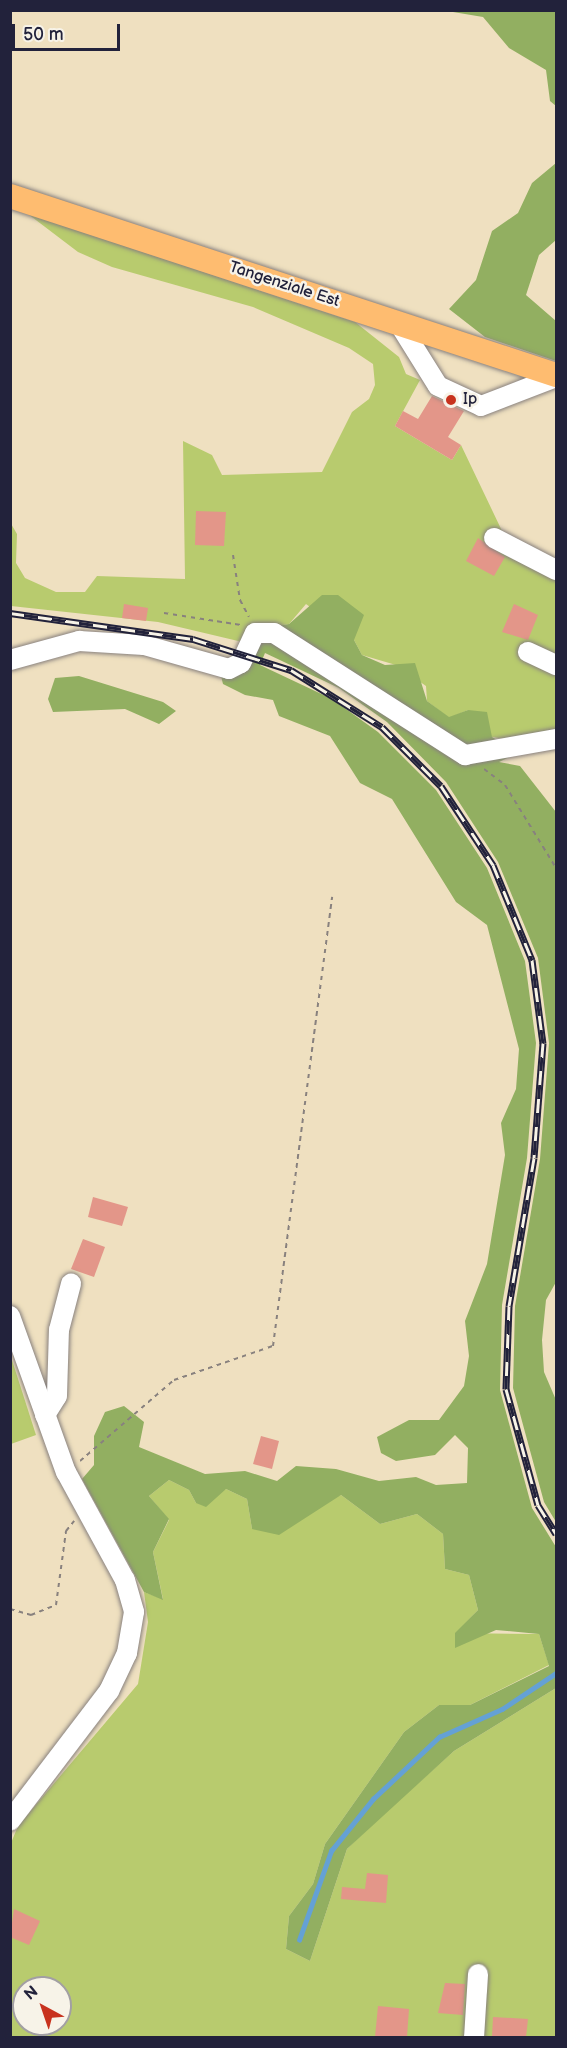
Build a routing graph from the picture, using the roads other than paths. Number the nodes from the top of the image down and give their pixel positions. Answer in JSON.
{"nodes":[{"id":1,"x":10,"y":196,"type":"edge"},
{"id":2,"x":398,"y":322,"type":"junction"},
{"id":3,"x":556,"y":376,"type":"edge"},
{"id":4,"x":494,"y":538,"type":"dead end"},
{"id":5,"x":556,"y":570,"type":"edge"},
{"id":6,"x":528,"y":652,"type":"dead end"},
{"id":7,"x":10,"y":660,"type":"edge"},
{"id":8,"x":556,"y":665,"type":"edge"},
{"id":9,"x":556,"y":739,"type":"edge"},
{"id":10,"x":71,"y":1284,"type":"dead end"},
{"id":11,"x":10,"y":1316,"type":"edge"},
{"id":12,"x":45,"y":1415,"type":"junction"},
{"id":13,"x":10,"y":1821,"type":"edge"},
{"id":14,"x":478,"y":1974,"type":"dead end"},
{"id":15,"x":474,"y":2037,"type":"edge"}],
"edges":[{"from":1,"to":2,"type":"main road","name":"Tangenziale Est"},
{"from":2,"to":3,"type":"main road","name":"Tangenziale Est"},
{"from":2,"to":3,"type":"street"},
{"from":4,"to":5,"type":"street"},
{"from":6,"to":8,"type":"street"},
{"from":7,"to":9,"type":"street"},
{"from":10,"to":12,"type":"street"},
{"from":11,"to":12,"type":"street"},
{"from":12,"to":13,"type":"street"},
{"from":14,"to":15,"type":"street"}]}
